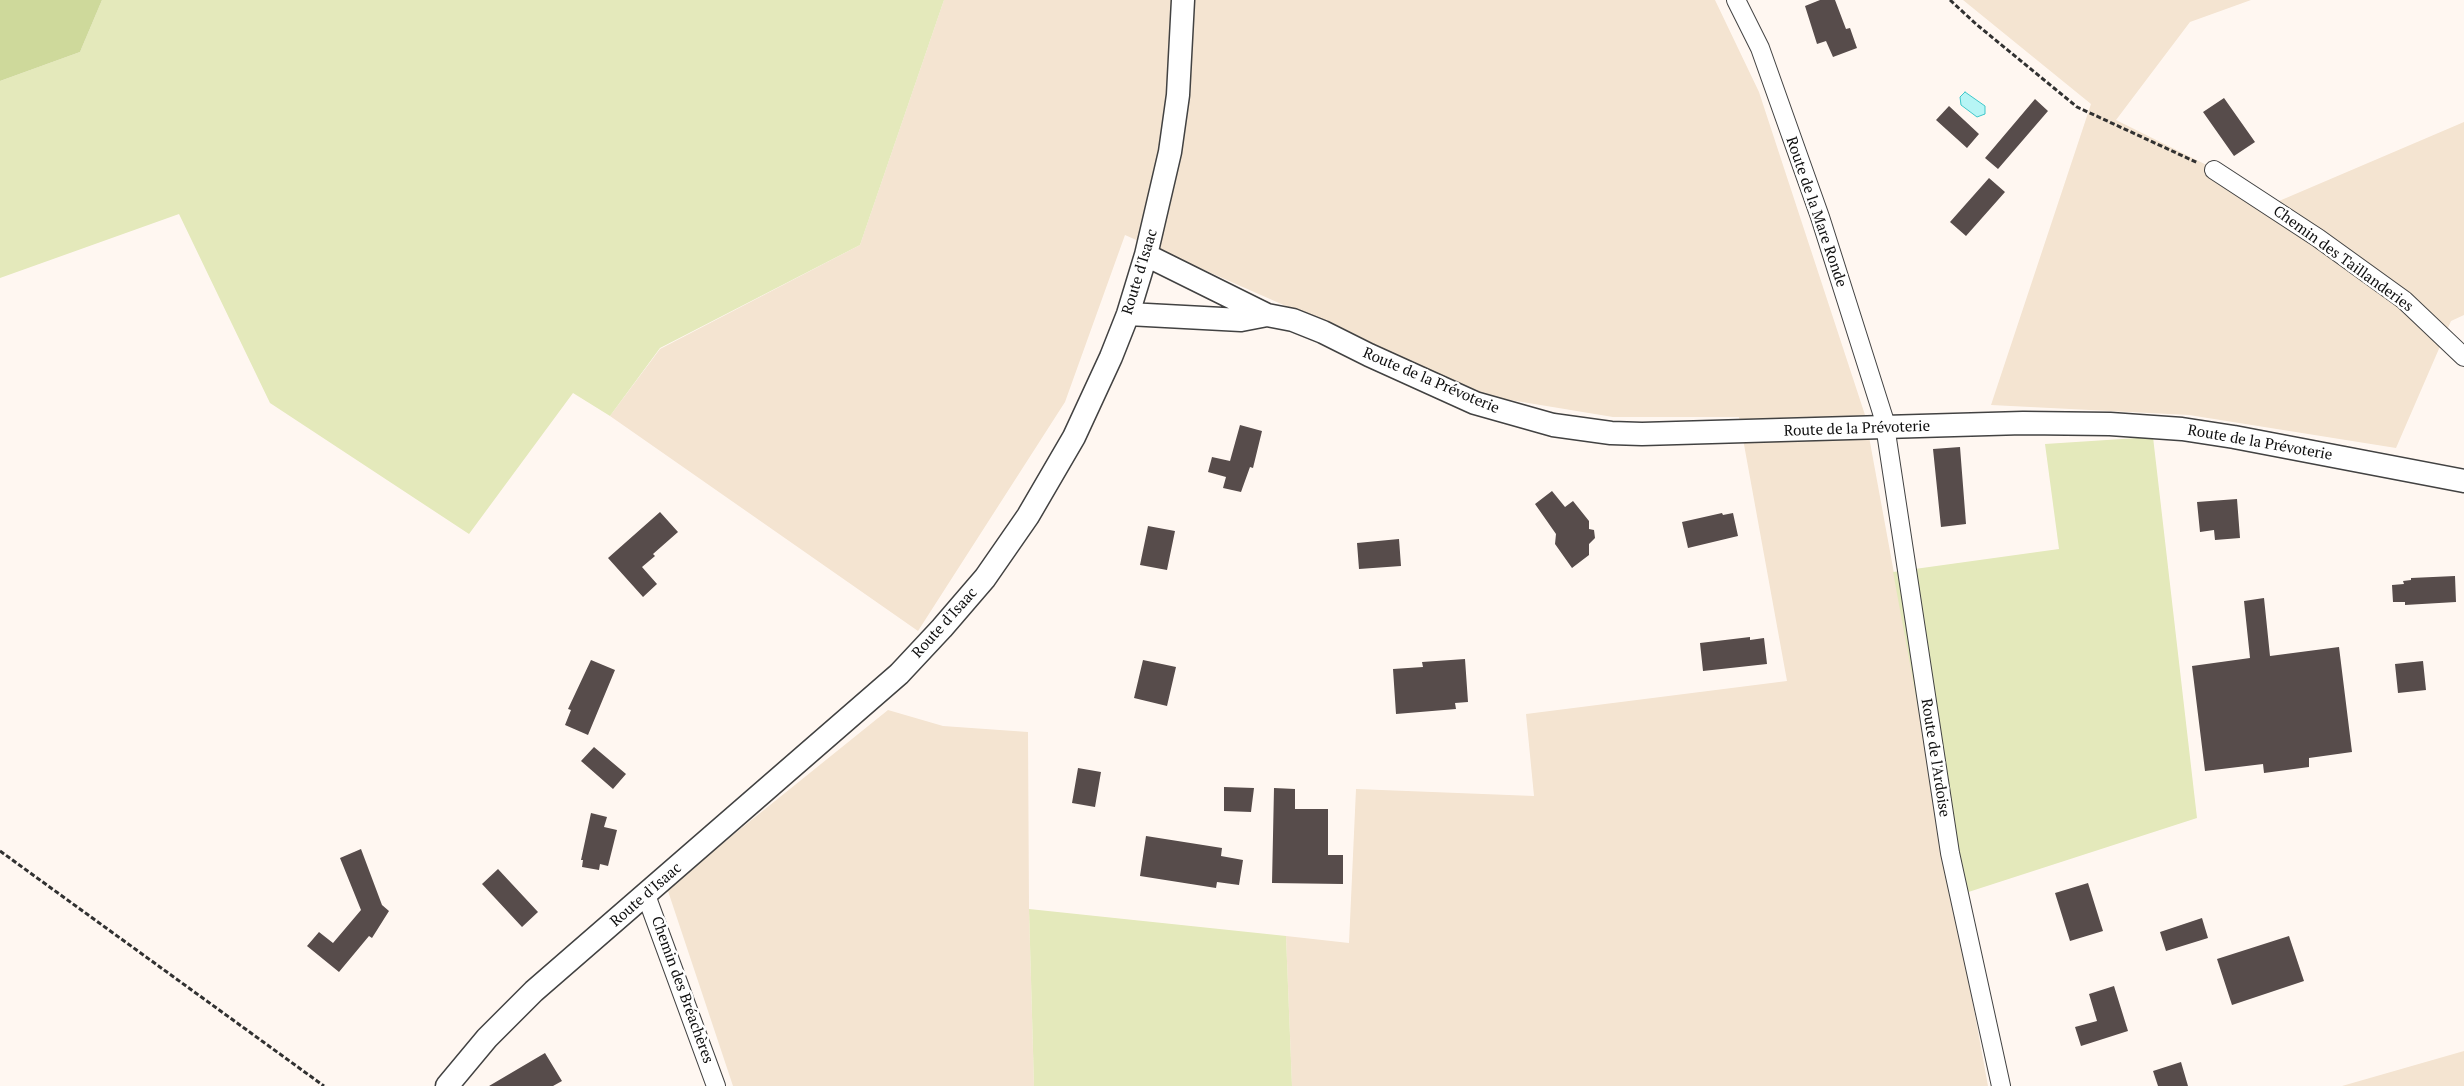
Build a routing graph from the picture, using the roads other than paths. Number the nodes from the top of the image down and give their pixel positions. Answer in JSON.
{"nodes":[{"id":1,"x":1183,"y":0,"type":"edge"},
{"id":2,"x":1736,"y":0,"type":"edge"},
{"id":3,"x":2214,"y":170,"type":"road end"},
{"id":4,"x":1146,"y":255,"type":"junction"},
{"id":5,"x":1128,"y":314,"type":"junction"},
{"id":6,"x":1267,"y":315,"type":"junction"},
{"id":7,"x":2464,"y":357,"type":"edge"},
{"id":8,"x":1885,"y":428,"type":"junction"},
{"id":9,"x":2464,"y":481,"type":"edge"},
{"id":10,"x":646,"y":895,"type":"junction"},
{"id":11,"x":447,"y":1086,"type":"edge"},
{"id":12,"x":716,"y":1086,"type":"edge"},
{"id":13,"x":2001,"y":1086,"type":"edge"}],
"edges":[{"from":1,"to":4,"type":"street","name":"Route d'Isaac"},
{"from":2,"to":8,"type":"street","name":"Route de la Mare Ronde"},
{"from":3,"to":7,"type":"street","name":"Chemin des Taillanderies"},
{"from":4,"to":5,"type":"street","name":"Route d'Isaac"},
{"from":4,"to":6,"type":"street","name":"Route de la Prévoterie"},
{"from":5,"to":6,"type":"street","name":"Route de la Prévoterie"},
{"from":5,"to":10,"type":"street","name":"Route d'Isaac"},
{"from":6,"to":8,"type":"street","name":"Route de la Prévoterie"},
{"from":8,"to":9,"type":"street","name":"Route de la Prévoterie"},
{"from":8,"to":13,"type":"street","name":"Route de l'Ardoise"},
{"from":10,"to":11,"type":"street","name":"Route d'Isaac"},
{"from":10,"to":12,"type":"street","name":"Chemin des Bréachères"}]}
